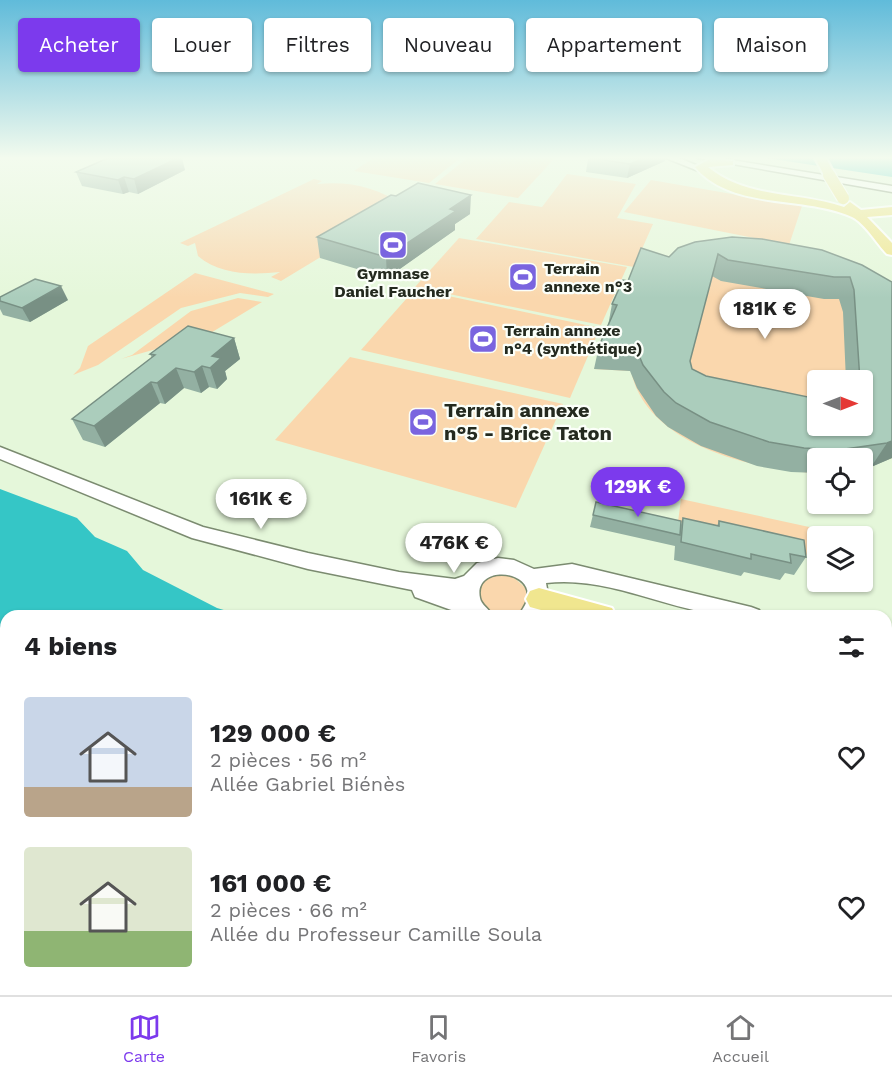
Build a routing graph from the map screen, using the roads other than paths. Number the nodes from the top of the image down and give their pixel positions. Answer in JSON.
{"nodes":[{"id":1,"x":822,"y":204,"type":"edge"},
{"id":2,"x":849,"y":204,"type":"edge"},
{"id":3,"x":867,"y":204,"type":"edge"},
{"id":4,"x":892,"y":211,"type":"edge"},
{"id":5,"x":857,"y":214,"type":"junction"},
{"id":6,"x":892,"y":251,"type":"edge"},
{"id":7,"x":0,"y":453,"type":"edge"},
{"id":8,"x":399,"y":580,"type":"junction"},
{"id":9,"x":471,"y":582,"type":"junction"},
{"id":10,"x":533,"y":598,"type":"edge"},
{"id":11,"x":472,"y":610,"type":"edge"},
{"id":12,"x":477,"y":610,"type":"edge"},
{"id":13,"x":580,"y":610,"type":"edge"},
{"id":14,"x":727,"y":610,"type":"edge"}],
"edges":[{"from":1,"to":5,"type":"main road"},
{"from":2,"to":5,"type":"main road"},
{"from":3,"to":4,"type":"main road"},
{"from":4,"to":5,"type":"main road"},
{"from":5,"to":6,"type":"main road"},
{"from":7,"to":8,"type":"street"},
{"from":8,"to":9,"type":"street"},
{"from":8,"to":11,"type":"street"},
{"from":9,"to":10,"type":"street"},
{"from":9,"to":12,"type":"street"},
{"from":10,"to":13,"type":"main road"},
{"from":10,"to":14,"type":"street"}]}
